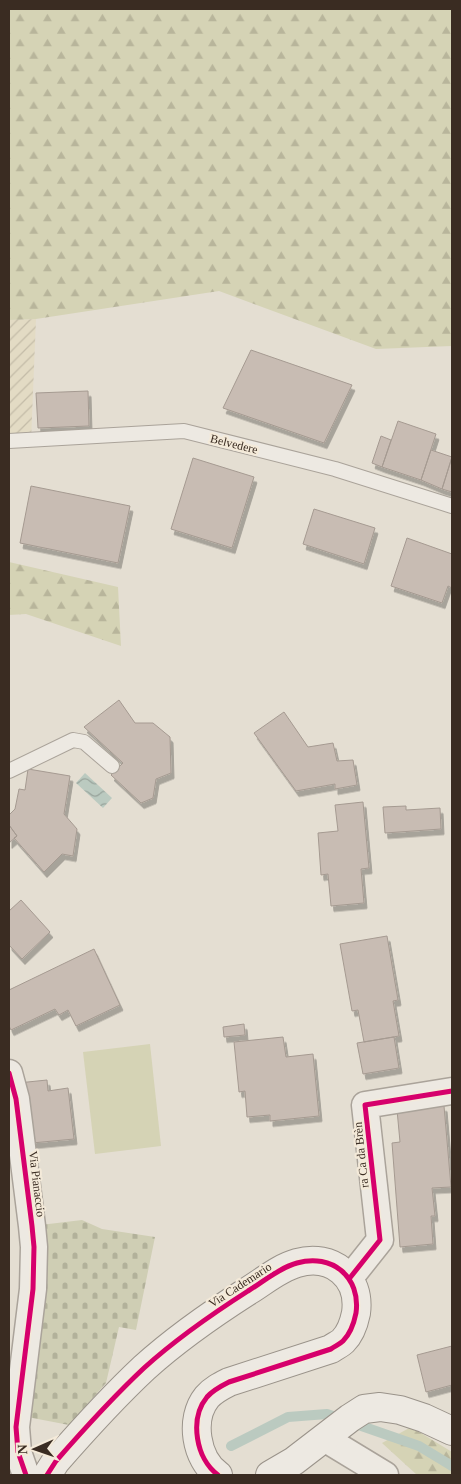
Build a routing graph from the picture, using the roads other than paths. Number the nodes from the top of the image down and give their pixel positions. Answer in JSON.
{"nodes":[{"id":1,"x":9,"y":441,"type":"edge"},
{"id":2,"x":452,"y":506,"type":"edge"},
{"id":3,"x":112,"y":766,"type":"dead end"},
{"id":4,"x":9,"y":771,"type":"edge"},
{"id":5,"x":9,"y":1073,"type":"edge"},
{"id":6,"x":452,"y":1090,"type":"edge"},
{"id":7,"x":349,"y":1279,"type":"junction"},
{"id":8,"x":335,"y":1429,"type":"junction"},
{"id":9,"x":452,"y":1431,"type":"edge"},
{"id":10,"x":26,"y":1475,"type":"edge"},
{"id":11,"x":48,"y":1475,"type":"edge"},
{"id":12,"x":218,"y":1475,"type":"edge"},
{"id":13,"x":270,"y":1475,"type":"edge"},
{"id":14,"x":385,"y":1475,"type":"edge"}],
"edges":[{"from":1,"to":2,"type":"lane","name":"Belvedere"},
{"from":3,"to":4,"type":"lane"},
{"from":5,"to":10,"type":"street","name":"Via Pianaccio"},
{"from":6,"to":7,"type":"street","name":"ra Ca da Brèn"},
{"from":7,"to":11,"type":"street","name":"Via Cademario"},
{"from":7,"to":12,"type":"street"},
{"from":8,"to":9,"type":"street"},
{"from":8,"to":13,"type":"street"},
{"from":8,"to":14,"type":"street"}]}
